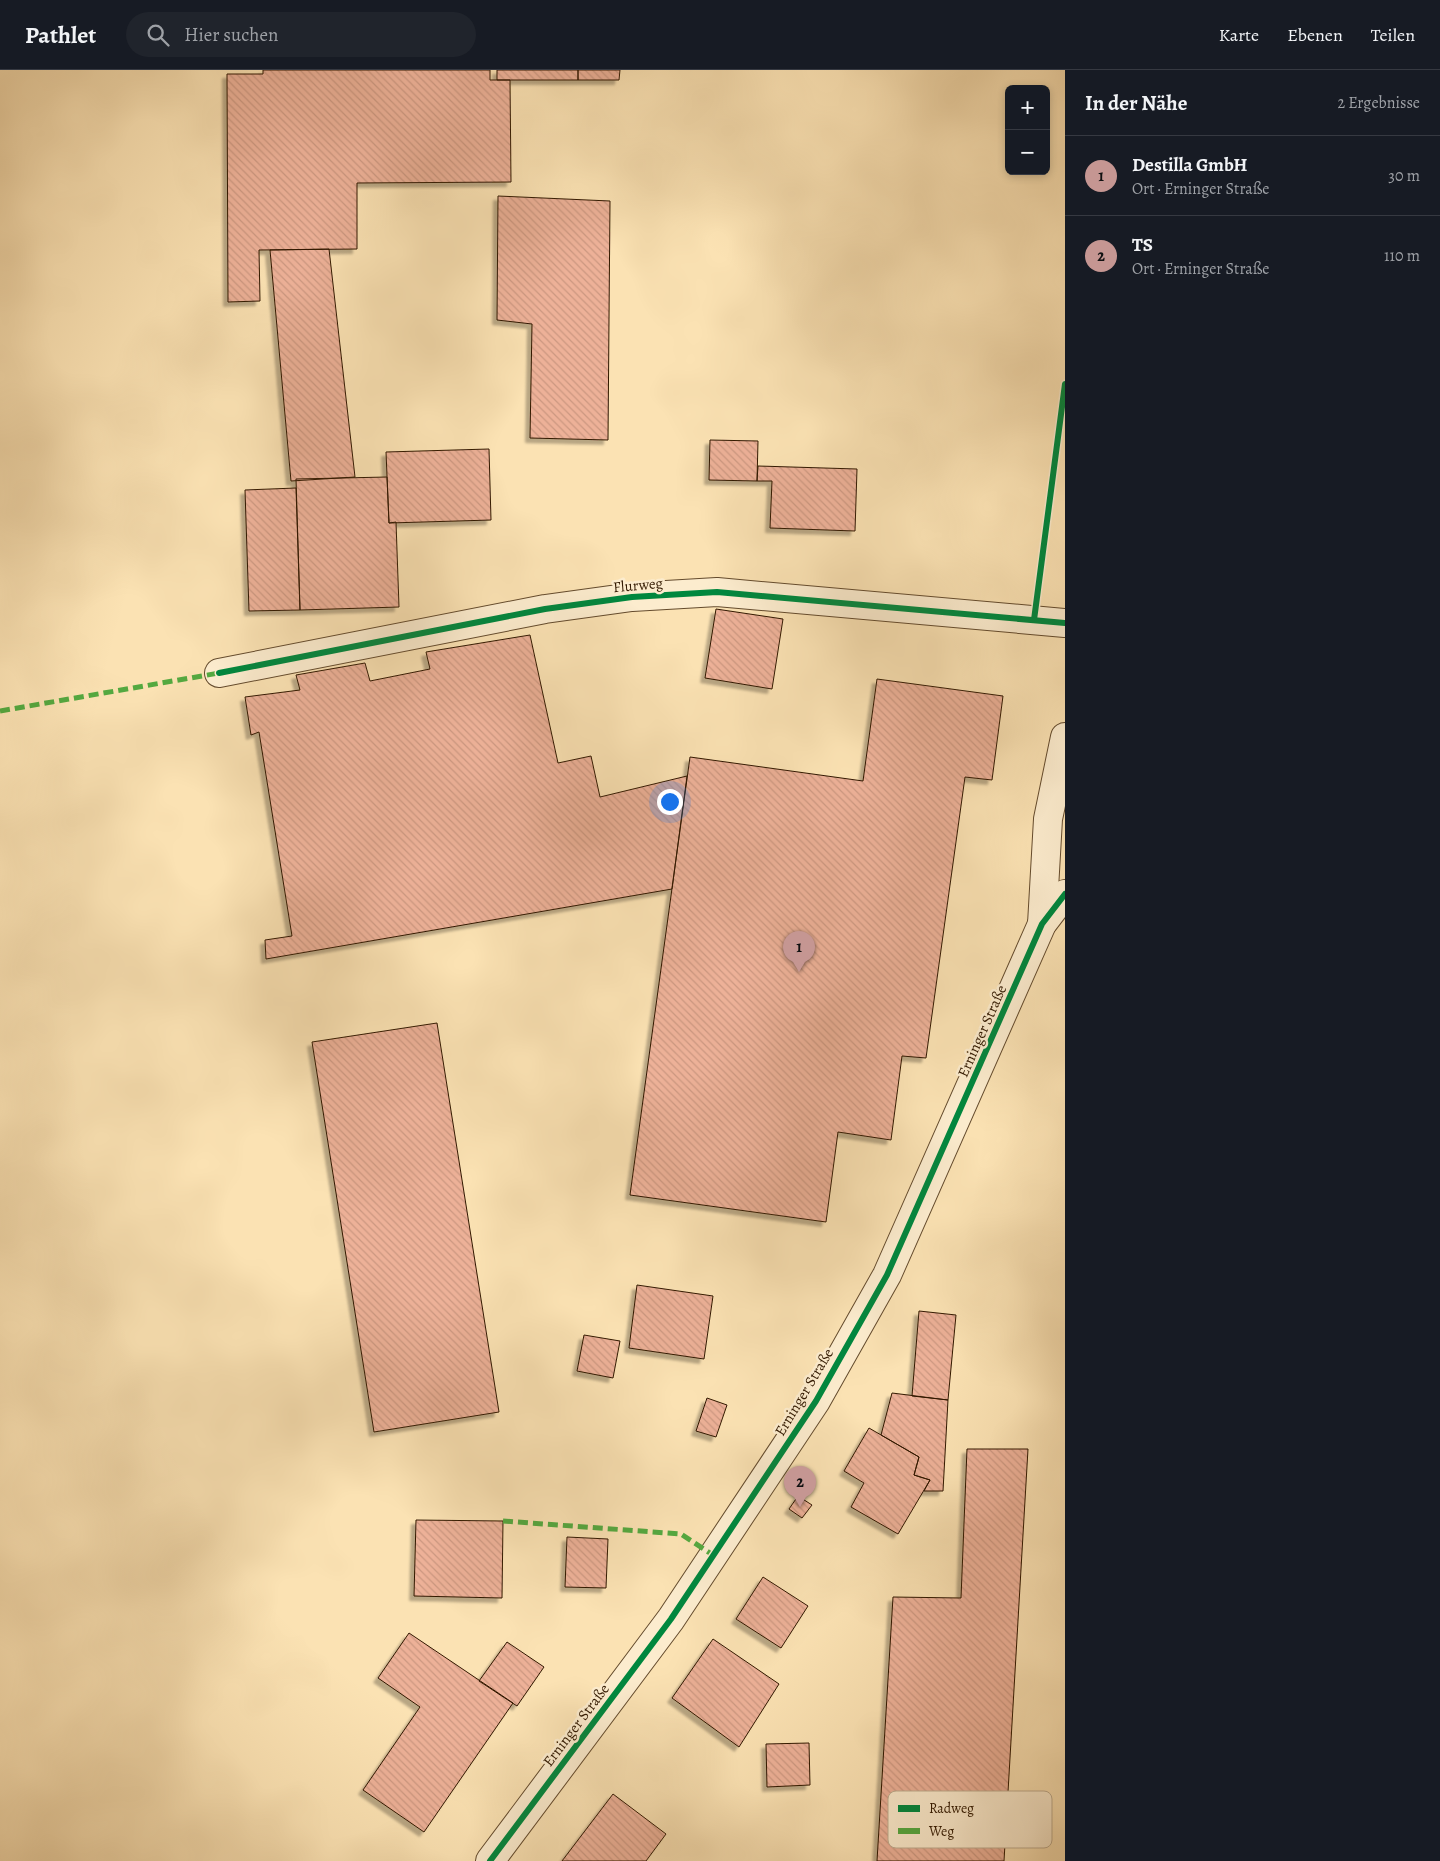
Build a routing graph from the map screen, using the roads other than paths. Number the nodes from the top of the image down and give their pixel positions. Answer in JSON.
{"nodes":[{"id":1,"x":1065,"y":623,"type":"edge"},
{"id":2,"x":219,"y":673,"type":"dead end"},
{"id":3,"x":1065,"y":737,"type":"edge"},
{"id":4,"x":1065,"y":894,"type":"edge"},
{"id":5,"x":1054,"y":924,"type":"edge"},
{"id":6,"x":490,"y":1861,"type":"edge"}],
"edges":[{"from":1,"to":2,"type":"street","name":"Flurweg"},
{"from":3,"to":5,"type":"street"},
{"from":4,"to":5,"type":"street","name":"Erninger Straße"},
{"from":5,"to":6,"type":"street","name":"Erninger Straße"}]}
